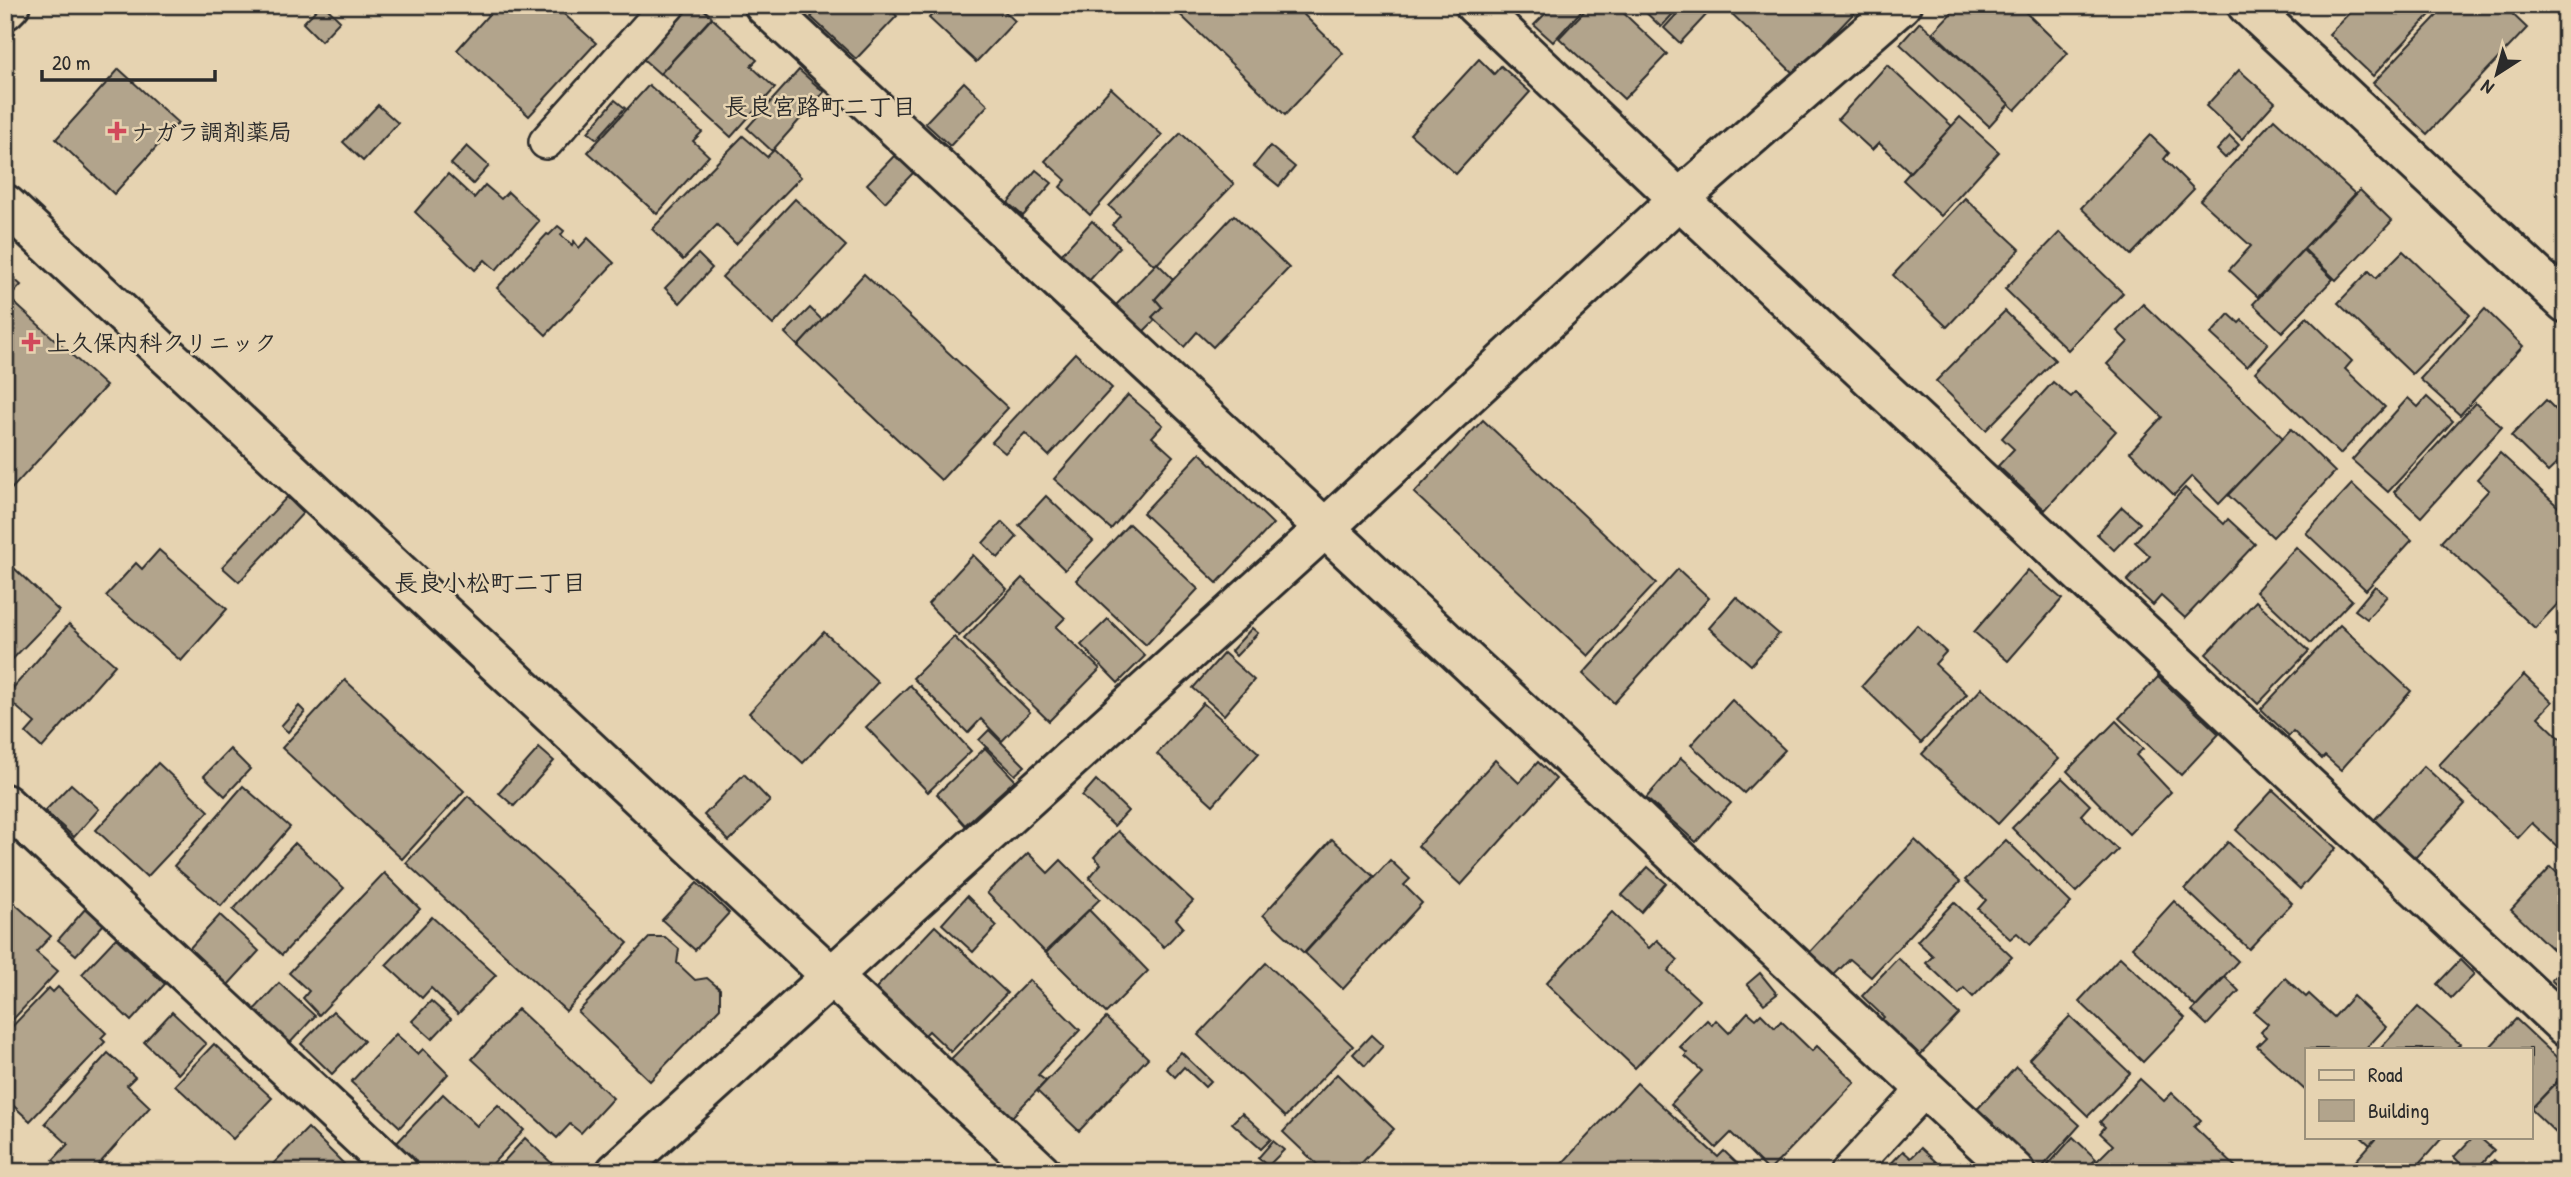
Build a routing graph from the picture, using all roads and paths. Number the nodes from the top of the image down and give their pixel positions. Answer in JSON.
{"nodes":[{"id":1,"x":10,"y":5,"type":"edge"},
{"id":2,"x":668,"y":5,"type":"edge"},
{"id":3,"x":764,"y":5,"type":"edge"},
{"id":4,"x":1475,"y":5,"type":"edge"},
{"id":5,"x":1900,"y":5,"type":"edge"},
{"id":6,"x":2246,"y":5,"type":"edge"},
{"id":7,"x":5,"y":10,"type":"edge"},
{"id":8,"x":546,"y":142,"type":"dead end"},
{"id":9,"x":1679,"y":199,"type":"junction"},
{"id":10,"x":5,"y":204,"type":"edge"},
{"id":11,"x":2566,"y":303,"type":"edge"},
{"id":12,"x":1324,"y":529,"type":"junction"},
{"id":13,"x":5,"y":804,"type":"edge"},
{"id":14,"x":831,"y":976,"type":"junction"},
{"id":15,"x":2566,"y":1027,"type":"edge"},
{"id":16,"x":1925,"y":1088,"type":"junction"},
{"id":17,"x":398,"y":1172,"type":"edge"},
{"id":18,"x":616,"y":1172,"type":"edge"},
{"id":19,"x":1041,"y":1172,"type":"edge"},
{"id":20,"x":1848,"y":1172,"type":"edge"},
{"id":21,"x":2015,"y":1172,"type":"edge"}],
"edges":[{"from":1,"to":7,"type":"street"},
{"from":2,"to":8,"type":"lane"},
{"from":3,"to":12,"type":"street"},
{"from":4,"to":9,"type":"street"},
{"from":5,"to":9,"type":"street"},
{"from":6,"to":11,"type":"street"},
{"from":9,"to":12,"type":"street"},
{"from":9,"to":15,"type":"street"},
{"from":10,"to":14,"type":"street"},
{"from":12,"to":14,"type":"street"},
{"from":12,"to":16,"type":"street"},
{"from":13,"to":17,"type":"street"},
{"from":14,"to":18,"type":"street"},
{"from":14,"to":19,"type":"street"},
{"from":16,"to":20,"type":"lane"},
{"from":16,"to":21,"type":"street"}]}
